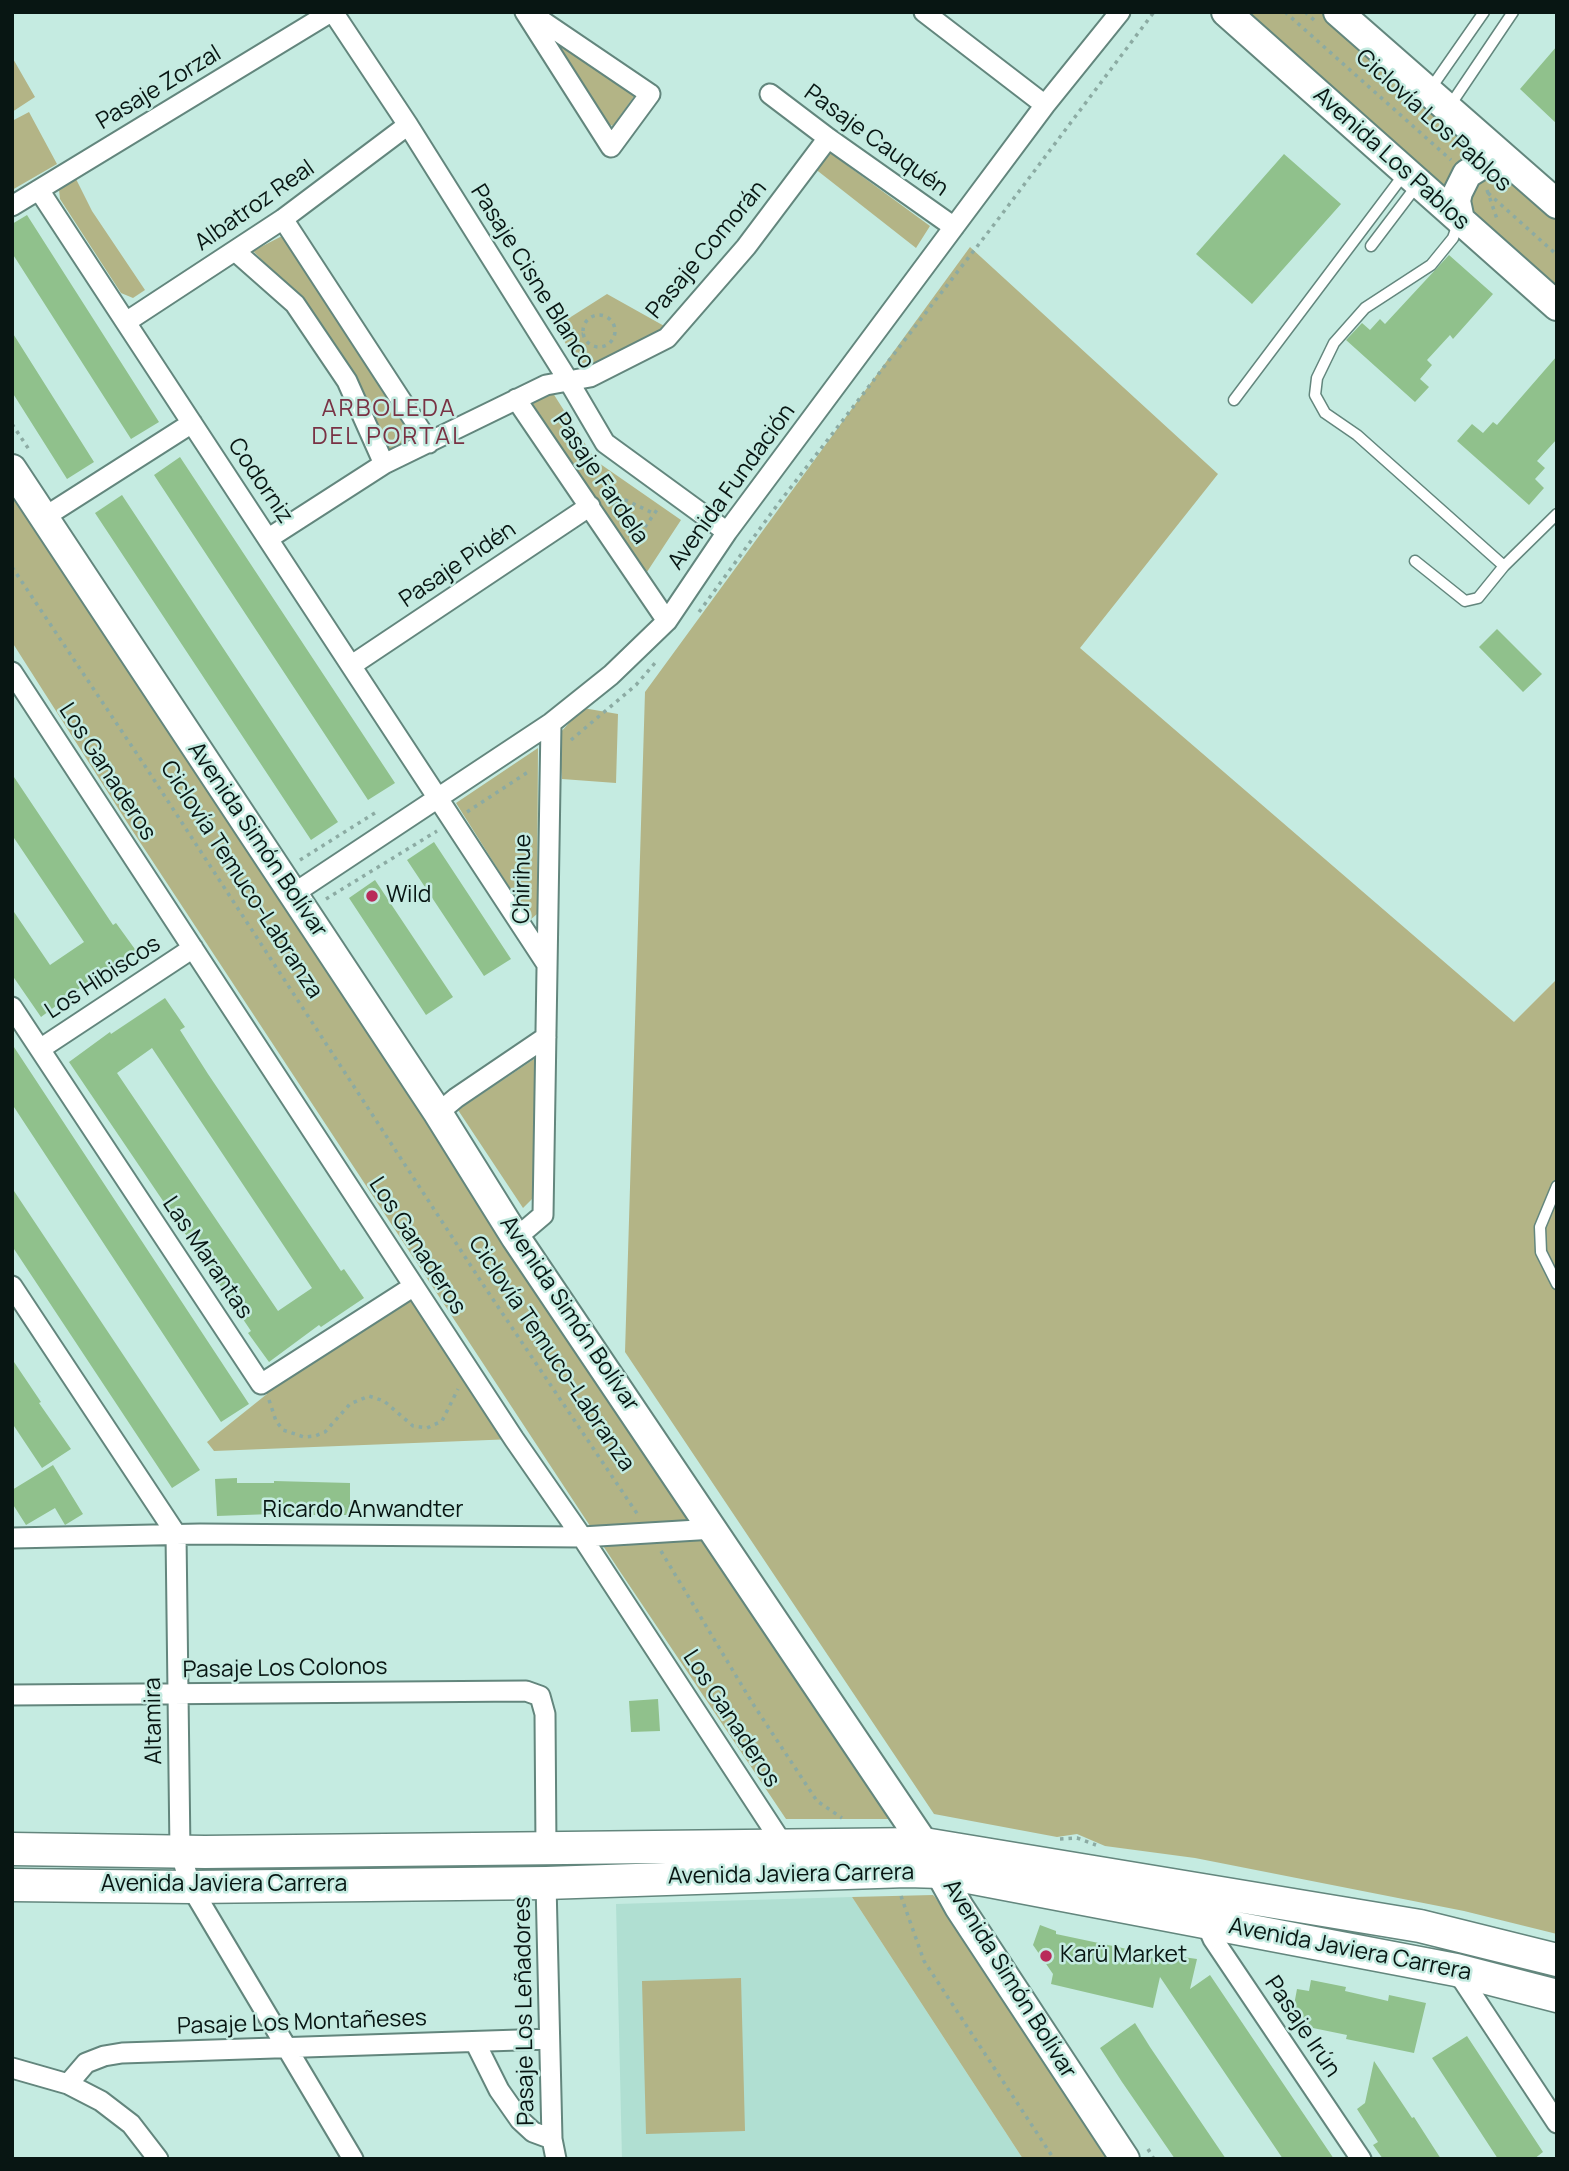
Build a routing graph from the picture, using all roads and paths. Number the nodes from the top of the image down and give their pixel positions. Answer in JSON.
{"nodes":[{"id":1,"x":332,"y":12,"type":"edge"},
{"id":2,"x":527,"y":12,"type":"edge"},
{"id":3,"x":924,"y":12,"type":"edge"},
{"id":4,"x":1120,"y":12,"type":"edge"},
{"id":5,"x":1226,"y":12,"type":"edge"},
{"id":6,"x":1286,"y":12,"type":"edge"},
{"id":7,"x":1306,"y":12,"type":"edge"},
{"id":8,"x":1484,"y":12,"type":"edge"},
{"id":9,"x":1513,"y":12,"type":"edge"},
{"id":10,"x":1327,"y":17,"type":"edge"},
{"id":11,"x":770,"y":94,"type":"dead end"},
{"id":12,"x":1438,"y":100,"type":"junction"},
{"id":13,"x":1045,"y":106,"type":"junction"},
{"id":14,"x":408,"y":125,"type":"junction"},
{"id":15,"x":828,"y":138,"type":"junction"},
{"id":16,"x":1510,"y":163,"type":"junction"},
{"id":17,"x":1412,"y":178,"type":"junction"},
{"id":18,"x":1477,"y":178,"type":"junction"},
{"id":19,"x":39,"y":190,"type":"junction"},
{"id":20,"x":1557,"y":204,"type":"edge"},
{"id":21,"x":12,"y":206,"type":"edge"},
{"id":22,"x":283,"y":219,"type":"junction"},
{"id":23,"x":1460,"y":220,"type":"junction"},
{"id":24,"x":954,"y":227,"type":"junction"},
{"id":25,"x":1500,"y":228,"type":"dead end"},
{"id":26,"x":1371,"y":246,"type":"dead end"},
{"id":27,"x":235,"y":251,"type":"junction"},
{"id":28,"x":1557,"y":255,"type":"edge"},
{"id":29,"x":1557,"y":306,"type":"edge"},
{"id":30,"x":126,"y":322,"type":"junction"},
{"id":31,"x":615,"y":326,"type":"joint"},
{"id":32,"x":568,"y":380,"type":"junction"},
{"id":33,"x":516,"y":399,"type":"junction"},
{"id":34,"x":1234,"y":400,"type":"dead end"},
{"id":35,"x":192,"y":423,"type":"junction"},
{"id":36,"x":12,"y":424,"type":"edge"},
{"id":37,"x":429,"y":443,"type":"junction"},
{"id":38,"x":23,"y":464,"type":"edge"},
{"id":39,"x":384,"y":464,"type":"junction"},
{"id":40,"x":660,"y":505,"type":"dead end"},
{"id":41,"x":590,"y":506,"type":"junction"},
{"id":42,"x":617,"y":514,"type":"dead end"},
{"id":43,"x":654,"y":514,"type":"junction"},
{"id":44,"x":1557,"y":514,"type":"edge"},
{"id":45,"x":43,"y":518,"type":"junction"},
{"id":46,"x":727,"y":532,"type":"junction"},
{"id":47,"x":627,"y":535,"type":"dead end"},
{"id":48,"x":269,"y":538,"type":"junction"},
{"id":49,"x":1415,"y":561,"type":"dead end"},
{"id":50,"x":1504,"y":566,"type":"junction"},
{"id":51,"x":12,"y":567,"type":"edge"},
{"id":52,"x":667,"y":621,"type":"junction"},
{"id":53,"x":352,"y":665,"type":"junction"},
{"id":54,"x":12,"y":672,"type":"edge"},
{"id":55,"x":551,"y":723,"type":"junction"},
{"id":56,"x":439,"y":799,"type":"junction"},
{"id":57,"x":381,"y":810,"type":"dead end"},
{"id":58,"x":303,"y":887,"type":"junction"},
{"id":59,"x":326,"y":900,"type":"dead end"},
{"id":60,"x":193,"y":948,"type":"junction"},
{"id":61,"x":546,"y":962,"type":"junction"},
{"id":62,"x":12,"y":1007,"type":"edge"},
{"id":63,"x":546,"y":1037,"type":"junction"},
{"id":64,"x":40,"y":1049,"type":"junction"},
{"id":65,"x":438,"y":1113,"type":"junction"},
{"id":66,"x":1557,"y":1186,"type":"edge"},
{"id":67,"x":516,"y":1238,"type":"junction"},
{"id":68,"x":1557,"y":1284,"type":"edge"},
{"id":69,"x":12,"y":1286,"type":"edge"},
{"id":70,"x":414,"y":1286,"type":"junction"},
{"id":71,"x":468,"y":1369,"type":"junction"},
{"id":72,"x":271,"y":1377,"type":"junction"},
{"id":73,"x":714,"y":1529,"type":"junction"},
{"id":74,"x":176,"y":1534,"type":"junction"},
{"id":75,"x":651,"y":1534,"type":"junction"},
{"id":76,"x":582,"y":1537,"type":"junction"},
{"id":77,"x":12,"y":1538,"type":"edge"},
{"id":78,"x":12,"y":1695,"type":"edge"},
{"id":79,"x":179,"y":1695,"type":"junction"},
{"id":80,"x":1052,"y":1838,"type":"dead end"},
{"id":81,"x":925,"y":1844,"type":"junction"},
{"id":82,"x":863,"y":1845,"type":"junction"},
{"id":83,"x":784,"y":1846,"type":"junction"},
{"id":84,"x":546,"y":1848,"type":"junction"},
{"id":85,"x":1102,"y":1848,"type":"dead end"},
{"id":86,"x":12,"y":1849,"type":"edge"},
{"id":87,"x":180,"y":1852,"type":"junction"},
{"id":88,"x":942,"y":1872,"type":"junction"},
{"id":89,"x":748,"y":1876,"type":"junction"},
{"id":90,"x":546,"y":1883,"type":"junction"},
{"id":91,"x":12,"y":1885,"type":"edge"},
{"id":92,"x":191,"y":1887,"type":"junction"},
{"id":93,"x":912,"y":1893,"type":"dead end"},
{"id":94,"x":1205,"y":1921,"type":"junction"},
{"id":95,"x":1420,"y":1926,"type":"junction"},
{"id":96,"x":1557,"y":1961,"type":"edge"},
{"id":97,"x":1456,"y":1970,"type":"junction"},
{"id":98,"x":1557,"y":1996,"type":"edge"},
{"id":99,"x":549,"y":2039,"type":"junction"},
{"id":100,"x":475,"y":2042,"type":"junction"},
{"id":101,"x":287,"y":2049,"type":"junction"},
{"id":102,"x":12,"y":2068,"type":"edge"},
{"id":103,"x":68,"y":2084,"type":"junction"},
{"id":104,"x":1557,"y":2123,"type":"edge"},
{"id":105,"x":552,"y":2139,"type":"junction"},
{"id":106,"x":158,"y":2159,"type":"edge"},
{"id":107,"x":353,"y":2159,"type":"edge"},
{"id":108,"x":556,"y":2159,"type":"edge"},
{"id":109,"x":1054,"y":2159,"type":"edge"},
{"id":110,"x":1125,"y":2159,"type":"edge"},
{"id":111,"x":1361,"y":2159,"type":"edge"}],
"edges":[{"from":1,"to":14,"type":"street","name":"Pasaje Cisne Blanco"},
{"from":1,"to":19,"type":"street","name":"Pasaje Zorzal"},
{"from":2,"to":2,"type":"street"},
{"from":3,"to":13,"type":"street"},
{"from":4,"to":13,"type":"street","name":"Avenida Fundación"},
{"from":5,"to":17,"type":"street","name":"Avenida Los Pablos"},
{"from":6,"to":18,"type":"path","name":"Ciclovía Los Pablos"},
{"from":7,"to":10,"type":"path"},
{"from":8,"to":12,"type":"lane"},
{"from":9,"to":12,"type":"lane"},
{"from":10,"to":12,"type":"street"},
{"from":11,"to":15,"type":"street","name":"Pasaje Cauquén"},
{"from":12,"to":16,"type":"street"},
{"from":13,"to":24,"type":"street","name":"Avenida Fundación"},
{"from":14,"to":22,"type":"street","name":"Albatroz Real"},
{"from":14,"to":32,"type":"street","name":"Pasaje Cisne Blanco"},
{"from":15,"to":24,"type":"street","name":"Pasaje Cauquén"},
{"from":15,"to":32,"type":"street","name":"Pasaje Comorán"},
{"from":16,"to":18,"type":"street"},
{"from":16,"to":20,"type":"street"},
{"from":17,"to":23,"type":"street","name":"Avenida Los Pablos"},
{"from":17,"to":26,"type":"lane"},
{"from":17,"to":34,"type":"lane"},
{"from":18,"to":23,"type":"street"},
{"from":18,"to":25,"type":"path"},
{"from":18,"to":28,"type":"path","name":"Ciclovía Los Pablos"},
{"from":19,"to":21,"type":"street","name":"Pasaje Zorzal"},
{"from":19,"to":30,"type":"street","name":"Codorniz"},
{"from":22,"to":27,"type":"street","name":"Albatroz Real"},
{"from":22,"to":37,"type":"street"},
{"from":23,"to":29,"type":"street","name":"Avenida Los Pablos"},
{"from":23,"to":50,"type":"lane"},
{"from":24,"to":46,"type":"street","name":"Avenida Fundación"},
{"from":27,"to":30,"type":"street","name":"Albatroz Real"},
{"from":27,"to":39,"type":"street"},
{"from":30,"to":35,"type":"street","name":"Codorniz"},
{"from":31,"to":31,"type":"path"},
{"from":32,"to":33,"type":"street","name":"Pasaje Comorán"},
{"from":32,"to":46,"type":"street","name":"Pasaje Cisne Blanco"},
{"from":33,"to":37,"type":"street","name":"Pasaje Comorán"},
{"from":33,"to":41,"type":"street","name":"Pasaje Fardela"},
{"from":35,"to":45,"type":"street"},
{"from":35,"to":48,"type":"street","name":"Codorniz"},
{"from":36,"to":38,"type":"path"},
{"from":37,"to":39,"type":"street","name":"Pasaje Comorán"},
{"from":38,"to":45,"type":"street","name":"Avenida Simón Bolívar"},
{"from":39,"to":48,"type":"street","name":"Pasaje Comorán"},
{"from":40,"to":43,"type":"path"},
{"from":41,"to":52,"type":"street","name":"Pasaje Fardela"},
{"from":41,"to":53,"type":"street","name":"Pasaje Pidén"},
{"from":42,"to":43,"type":"path"},
{"from":43,"to":47,"type":"path"},
{"from":44,"to":50,"type":"lane"},
{"from":45,"to":58,"type":"street","name":"Avenida Simón Bolívar"},
{"from":46,"to":52,"type":"street","name":"Avenida Fundación"},
{"from":48,"to":53,"type":"street","name":"Codorniz"},
{"from":49,"to":50,"type":"lane"},
{"from":51,"to":75,"type":"path","name":"Ciclovía Temuco-Labranza"},
{"from":52,"to":55,"type":"street","name":"Avenida Fundación"},
{"from":53,"to":56,"type":"street","name":"Codorniz"},
{"from":54,"to":60,"type":"street","name":"Los Ganaderos"},
{"from":55,"to":56,"type":"street","name":"Avenida Fundación"},
{"from":55,"to":61,"type":"street","name":"Chirihue"},
{"from":56,"to":58,"type":"street","name":"Avenida Fundación"},
{"from":56,"to":61,"type":"street","name":"Codorniz"},
{"from":57,"to":58,"type":"path"},
{"from":58,"to":59,"type":"path"},
{"from":58,"to":65,"type":"street","name":"Avenida Simón Bolívar"},
{"from":60,"to":64,"type":"street","name":"Los Hibiscos"},
{"from":60,"to":70,"type":"street","name":"Los Ganaderos"},
{"from":61,"to":63,"type":"street","name":"Chirihue"},
{"from":62,"to":64,"type":"street","name":"Las Marantas"},
{"from":63,"to":65,"type":"street"},
{"from":63,"to":67,"type":"street","name":"Chirihue"},
{"from":64,"to":72,"type":"street","name":"Las Marantas"},
{"from":65,"to":67,"type":"street","name":"Avenida Simón Bolívar"},
{"from":66,"to":68,"type":"lane"},
{"from":67,"to":73,"type":"street","name":"Avenida Simón Bolívar"},
{"from":69,"to":74,"type":"street"},
{"from":70,"to":71,"type":"street","name":"Los Ganaderos"},
{"from":70,"to":72,"type":"street"},
{"from":71,"to":72,"type":"path"},
{"from":71,"to":76,"type":"street","name":"Los Ganaderos"},
{"from":73,"to":75,"type":"street","name":"Ricardo Anwandter"},
{"from":73,"to":81,"type":"street","name":"Avenida Simón Bolívar"},
{"from":74,"to":76,"type":"street","name":"Ricardo Anwandter"},
{"from":74,"to":77,"type":"street","name":"Ricardo Anwandter"},
{"from":74,"to":79,"type":"street","name":"Altamira"},
{"from":75,"to":76,"type":"street","name":"Ricardo Anwandter"},
{"from":75,"to":82,"type":"path","name":"Ciclovía Temuco-Labranza"},
{"from":76,"to":83,"type":"street","name":"Los Ganaderos"},
{"from":78,"to":79,"type":"street","name":"Pasaje Los Colonos"},
{"from":79,"to":84,"type":"street","name":"Pasaje Los Colonos"},
{"from":79,"to":87,"type":"street","name":"Altamira"},
{"from":80,"to":85,"type":"path"},
{"from":81,"to":82,"type":"main road","name":"Avenida Javiera Carrera"},
{"from":81,"to":88,"type":"street","name":"Avenida Simón Bolívar"},
{"from":81,"to":95,"type":"main road","name":"Avenida Javiera Carrera"},
{"from":82,"to":83,"type":"main road","name":"Avenida Javiera Carrera"},
{"from":83,"to":84,"type":"main road","name":"Avenida Javiera Carrera"},
{"from":83,"to":89,"type":"main road"},
{"from":84,"to":87,"type":"main road","name":"Avenida Javiera Carrera"},
{"from":86,"to":87,"type":"main road","name":"Avenida Javiera Carrera"},
{"from":87,"to":92,"type":"street","name":"Altamira"},
{"from":88,"to":89,"type":"main road","name":"Avenida Javiera Carrera"},
{"from":88,"to":94,"type":"main road","name":"Avenida Javiera Carrera"},
{"from":88,"to":110,"type":"street","name":"Avenida Simón Bolívar"},
{"from":89,"to":90,"type":"main road","name":"Avenida Javiera Carrera"},
{"from":90,"to":92,"type":"main road","name":"Avenida Javiera Carrera"},
{"from":90,"to":99,"type":"street","name":"Pasaje Los Leñadores"},
{"from":91,"to":92,"type":"main road","name":"Avenida Javiera Carrera"},
{"from":92,"to":101,"type":"street","name":"Altamira"},
{"from":93,"to":109,"type":"path"},
{"from":94,"to":97,"type":"main road","name":"Avenida Javiera Carrera"},
{"from":94,"to":111,"type":"street","name":"Pasaje Irún"},
{"from":95,"to":96,"type":"main road","name":"Avenida Javiera Carrera"},
{"from":95,"to":97,"type":"main road"},
{"from":97,"to":98,"type":"main road","name":"Avenida Javiera Carrera"},
{"from":97,"to":104,"type":"street"},
{"from":99,"to":100,"type":"street","name":"Pasaje Los Montañeses"},
{"from":99,"to":105,"type":"street","name":"Pasaje Los Leñadores"},
{"from":100,"to":101,"type":"street","name":"Pasaje Los Montañeses"},
{"from":100,"to":105,"type":"street","name":"Pasaje Los Leñadores"},
{"from":101,"to":103,"type":"street","name":"Pasaje Los Montañeses"},
{"from":101,"to":107,"type":"street","name":"Altamira"},
{"from":102,"to":103,"type":"street"},
{"from":103,"to":106,"type":"street"},
{"from":105,"to":108,"type":"street","name":"Pasaje Los Leñadores"}]}
